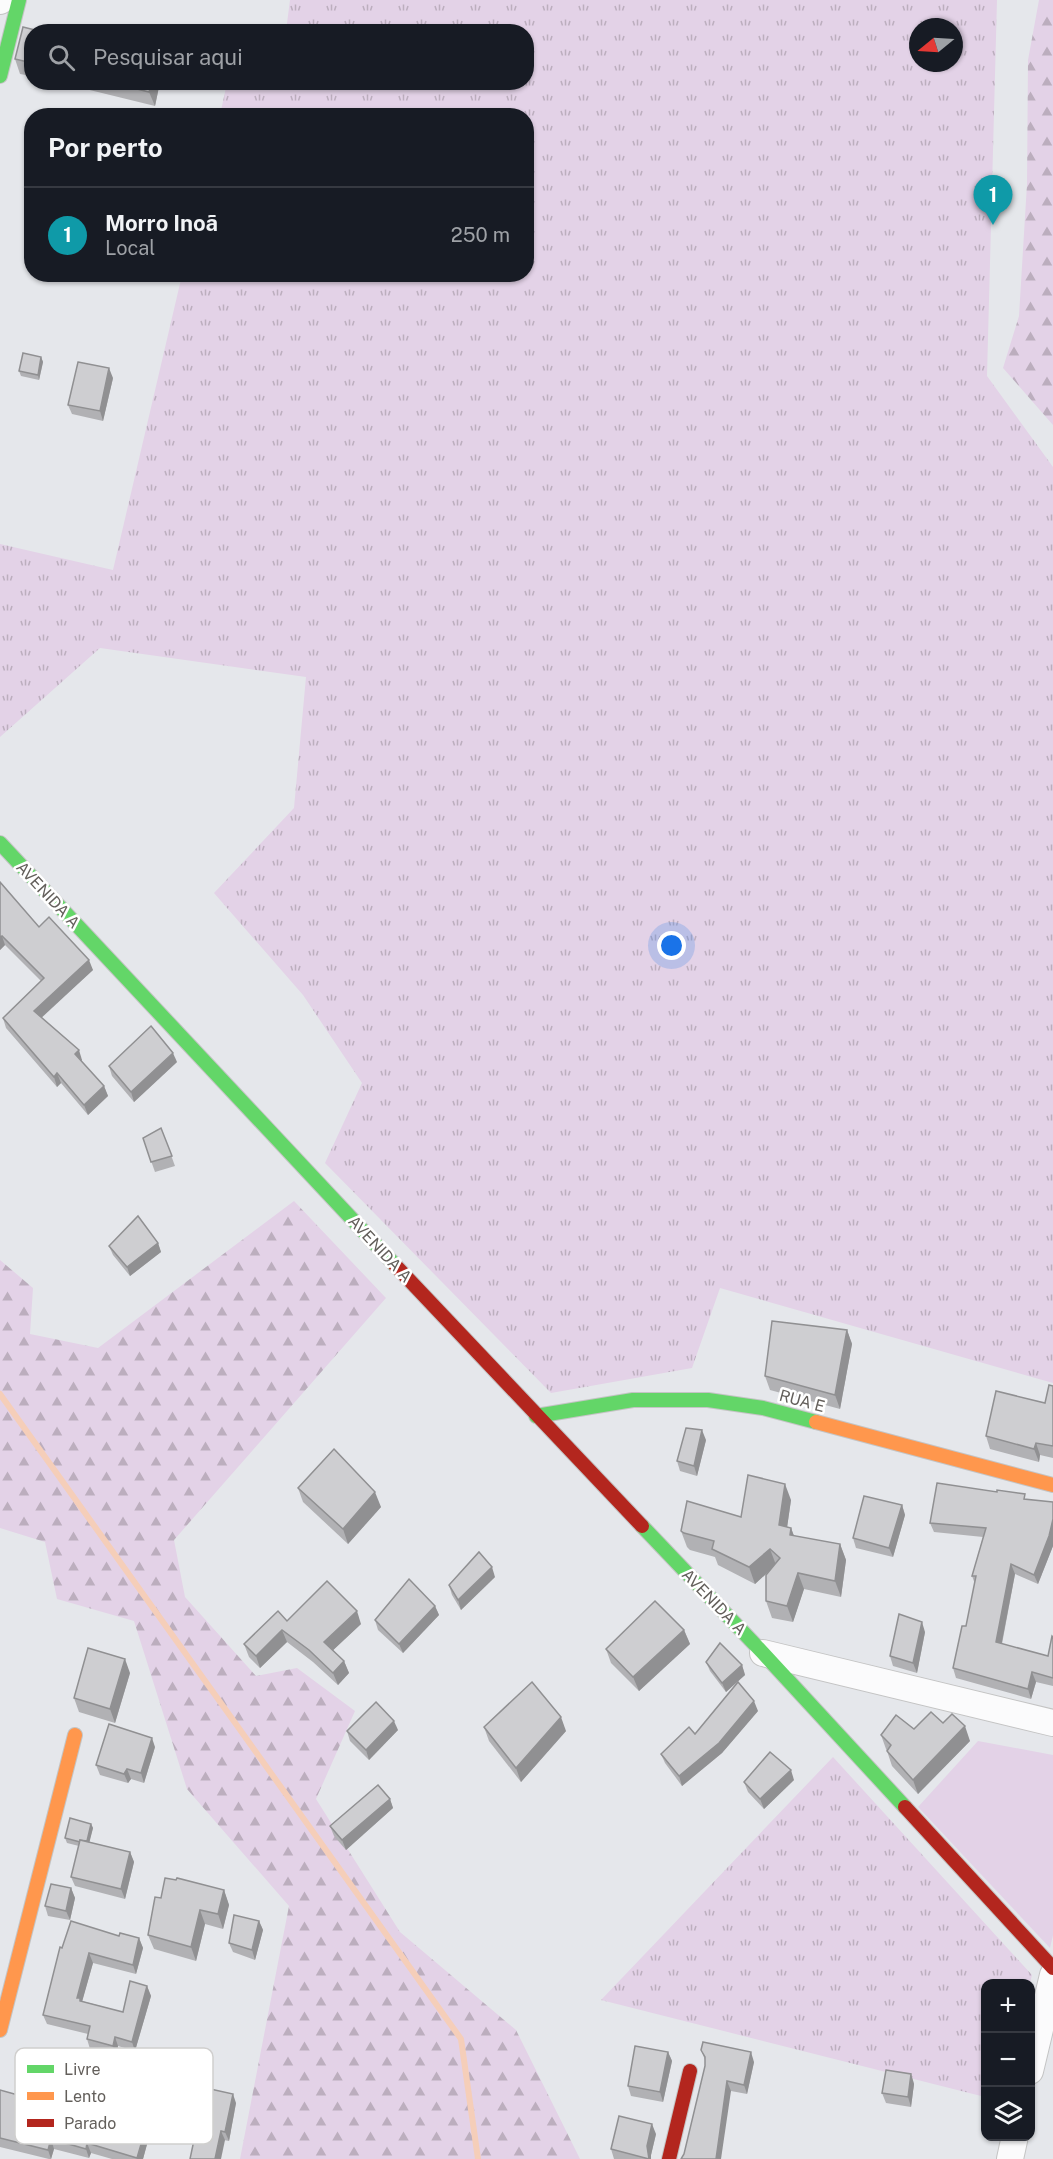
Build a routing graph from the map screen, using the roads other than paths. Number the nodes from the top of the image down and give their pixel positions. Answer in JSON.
{"nodes":[{"id":1,"x":19,"y":0,"type":"edge"},
{"id":2,"x":0,"y":76,"type":"edge"},
{"id":3,"x":0,"y":843,"type":"edge"},
{"id":4,"x":536,"y":1416,"type":"junction"},
{"id":5,"x":1053,"y":1485,"type":"edge"},
{"id":6,"x":763,"y":1653,"type":"junction"},
{"id":7,"x":1053,"y":1723,"type":"edge"},
{"id":8,"x":75,"y":1735,"type":"dead end"},
{"id":9,"x":1053,"y":1968,"type":"edge"},
{"id":10,"x":1053,"y":1975,"type":"edge"},
{"id":11,"x":0,"y":2030,"type":"edge"},
{"id":12,"x":1035,"y":2050,"type":"edge"},
{"id":13,"x":690,"y":2071,"type":"dead end"},
{"id":14,"x":1014,"y":2141,"type":"edge"},
{"id":15,"x":669,"y":2159,"type":"edge"},
{"id":16,"x":1010,"y":2159,"type":"edge"}],
"edges":[{"from":1,"to":2,"type":"street"},
{"from":3,"to":4,"type":"street","name":"AVENIDA A"},
{"from":4,"to":5,"type":"street","name":"RUA E"},
{"from":4,"to":6,"type":"street","name":"AVENIDA A"},
{"from":6,"to":7,"type":"street"},
{"from":6,"to":9,"type":"street","name":"AVENIDA A"},
{"from":8,"to":11,"type":"street"},
{"from":10,"to":12,"type":"street"},
{"from":13,"to":15,"type":"street"},
{"from":14,"to":16,"type":"street"}]}
